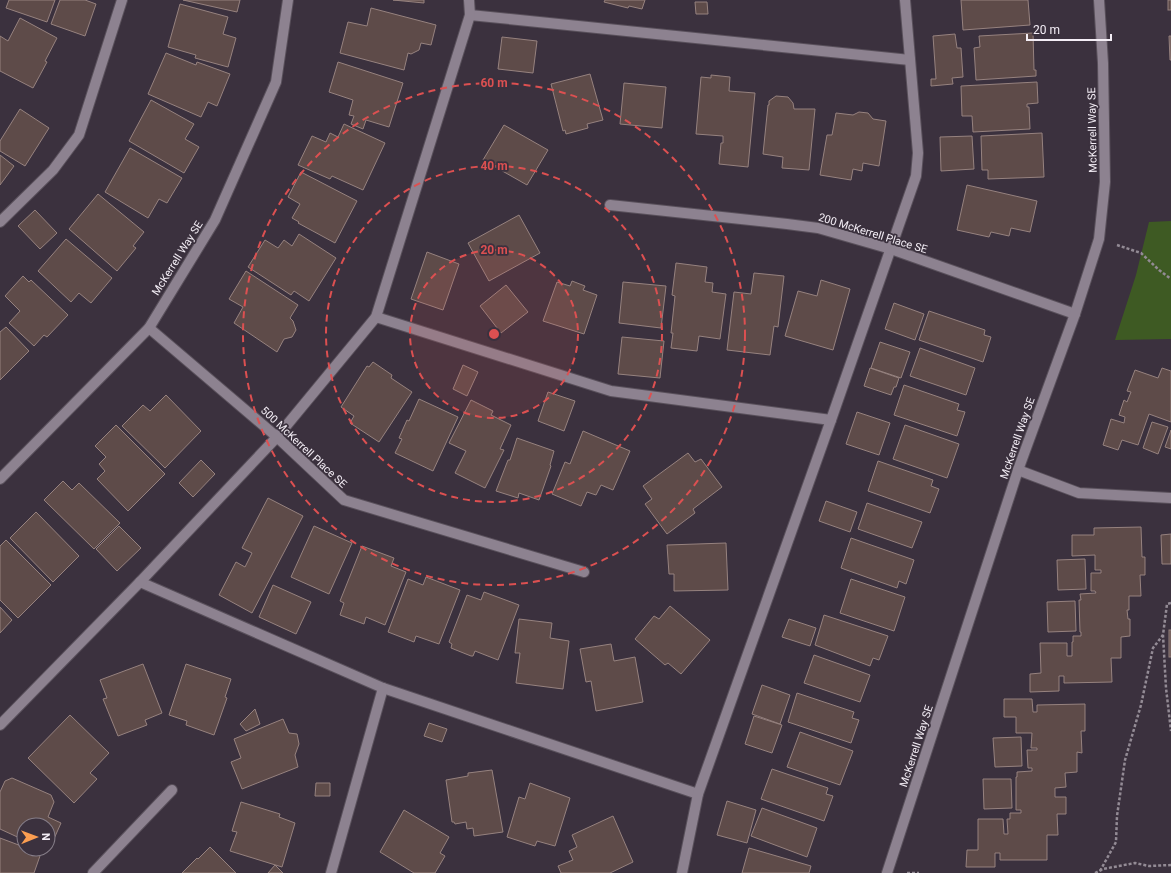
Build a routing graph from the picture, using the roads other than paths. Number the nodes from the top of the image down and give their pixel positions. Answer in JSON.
{"nodes":[{"id":1,"x":122,"y":0,"type":"edge"},
{"id":2,"x":288,"y":0,"type":"edge"},
{"id":3,"x":469,"y":0,"type":"edge"},
{"id":4,"x":905,"y":0,"type":"edge"},
{"id":5,"x":1099,"y":0,"type":"edge"},
{"id":6,"x":470,"y":15,"type":"junction"},
{"id":7,"x":910,"y":60,"type":"junction"},
{"id":8,"x":610,"y":205,"type":"dead end"},
{"id":9,"x":0,"y":222,"type":"edge"},
{"id":10,"x":891,"y":249,"type":"junction"},
{"id":11,"x":1075,"y":314,"type":"junction"},
{"id":12,"x":376,"y":317,"type":"junction"},
{"id":13,"x":149,"y":328,"type":"junction"},
{"id":14,"x":831,"y":420,"type":"junction"},
{"id":15,"x":277,"y":437,"type":"junction"},
{"id":16,"x":1018,"y":470,"type":"junction"},
{"id":17,"x":0,"y":479,"type":"edge"},
{"id":18,"x":1171,"y":498,"type":"edge"},
{"id":19,"x":584,"y":572,"type":"dead end"},
{"id":20,"x":140,"y":582,"type":"junction"},
{"id":21,"x":383,"y":688,"type":"junction"},
{"id":22,"x":0,"y":725,"type":"edge"},
{"id":23,"x":172,"y":790,"type":"dead end"},
{"id":24,"x":698,"y":794,"type":"junction"},
{"id":25,"x":92,"y":873,"type":"edge"},
{"id":26,"x":331,"y":873,"type":"edge"},
{"id":27,"x":682,"y":873,"type":"edge"},
{"id":28,"x":887,"y":873,"type":"edge"}],
"edges":[{"from":1,"to":9,"type":"street"},
{"from":2,"to":13,"type":"street","name":"McKerrell Way SE"},
{"from":3,"to":6,"type":"street"},
{"from":4,"to":7,"type":"street"},
{"from":5,"to":11,"type":"street","name":"McKerrell Way SE"},
{"from":6,"to":7,"type":"street"},
{"from":6,"to":12,"type":"street"},
{"from":7,"to":10,"type":"street"},
{"from":8,"to":10,"type":"street","name":"200 McKerrell Place SE"},
{"from":10,"to":11,"type":"street","name":"200 McKerrell Place SE"},
{"from":10,"to":14,"type":"street"},
{"from":11,"to":16,"type":"street","name":"McKerrell Way SE"},
{"from":12,"to":14,"type":"street"},
{"from":12,"to":15,"type":"street"},
{"from":13,"to":15,"type":"street","name":"500 McKerrell Place SE"},
{"from":13,"to":17,"type":"street","name":"McKerrell Way SE"},
{"from":14,"to":24,"type":"street"},
{"from":15,"to":19,"type":"street","name":"500 McKerrell Place SE"},
{"from":15,"to":20,"type":"street"},
{"from":16,"to":18,"type":"street"},
{"from":16,"to":28,"type":"street","name":"McKerrell Way SE"},
{"from":20,"to":21,"type":"street"},
{"from":20,"to":22,"type":"street"},
{"from":21,"to":24,"type":"street"},
{"from":21,"to":26,"type":"street"},
{"from":23,"to":25,"type":"street"},
{"from":24,"to":27,"type":"street"}]}
